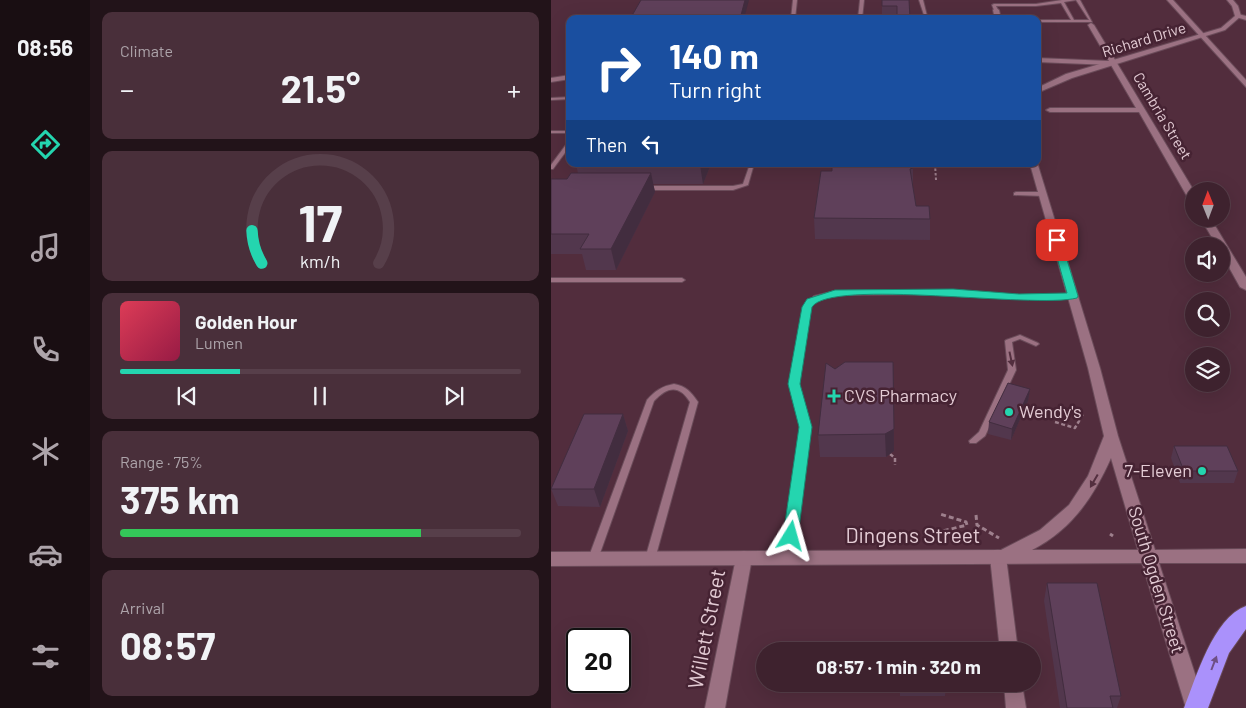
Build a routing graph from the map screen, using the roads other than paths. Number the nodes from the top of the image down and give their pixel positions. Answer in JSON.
{"nodes":[{"id":1,"x":795,"y":0,"type":"edge"},
{"id":2,"x":862,"y":0,"type":"edge"},
{"id":3,"x":921,"y":0,"type":"edge"},
{"id":4,"x":1075,"y":0,"type":"edge"},
{"id":5,"x":1079,"y":0,"type":"edge"},
{"id":6,"x":1170,"y":0,"type":"edge"},
{"id":7,"x":1230,"y":0,"type":"edge"},
{"id":8,"x":1062,"y":2,"type":"junction"},
{"id":9,"x":995,"y":7,"type":"joint"},
{"id":10,"x":793,"y":15,"type":"edge"},
{"id":11,"x":860,"y":15,"type":"edge"},
{"id":12,"x":925,"y":15,"type":"edge"},
{"id":13,"x":997,"y":15,"type":"edge"},
{"id":14,"x":1237,"y":16,"type":"junction"},
{"id":15,"x":1246,"y":18,"type":"edge"},
{"id":16,"x":1041,"y":21,"type":"edge"},
{"id":17,"x":1073,"y":21,"type":"junction"},
{"id":18,"x":1091,"y":25,"type":"dead end"},
{"id":19,"x":1203,"y":36,"type":"junction"},
{"id":20,"x":1041,"y":60,"type":"edge"},
{"id":21,"x":1113,"y":63,"type":"junction"},
{"id":22,"x":566,"y":77,"type":"edge"},
{"id":23,"x":551,"y":79,"type":"edge"},
{"id":24,"x":1246,"y":85,"type":"edge"},
{"id":25,"x":1041,"y":89,"type":"edge"},
{"id":26,"x":566,"y":98,"type":"edge"},
{"id":27,"x":551,"y":99,"type":"edge"},
{"id":28,"x":1050,"y":110,"type":"dead end"},
{"id":29,"x":1140,"y":110,"type":"junction"},
{"id":30,"x":551,"y":132,"type":"edge"},
{"id":31,"x":566,"y":132,"type":"edge"},
{"id":32,"x":566,"y":148,"type":"edge"},
{"id":33,"x":751,"y":167,"type":"edge"},
{"id":34,"x":1035,"y":167,"type":"edge"},
{"id":35,"x":551,"y":168,"type":"edge"},
{"id":36,"x":1185,"y":185,"type":"edge"},
{"id":37,"x":637,"y":188,"type":"edge"},
{"id":38,"x":1016,"y":194,"type":"dead end"},
{"id":39,"x":1043,"y":194,"type":"junction"},
{"id":40,"x":1211,"y":228,"type":"edge"},
{"id":41,"x":551,"y":280,"type":"edge"},
{"id":42,"x":682,"y":280,"type":"dead end"},
{"id":43,"x":1246,"y":287,"type":"edge"},
{"id":44,"x":1073,"y":296,"type":"junction"},
{"id":45,"x":1035,"y":344,"type":"dead end"},
{"id":46,"x":1111,"y":436,"type":"junction"},
{"id":47,"x":973,"y":441,"type":"dead end"},
{"id":48,"x":1150,"y":556,"type":"junction"},
{"id":49,"x":1246,"y":556,"type":"edge"},
{"id":50,"x":999,"y":557,"type":"junction"},
{"id":51,"x":650,"y":558,"type":"junction"},
{"id":52,"x":744,"y":558,"type":"junction"},
{"id":53,"x":788,"y":558,"type":"junction"},
{"id":54,"x":551,"y":559,"type":"edge"},
{"id":55,"x":593,"y":559,"type":"junction"},
{"id":56,"x":1246,"y":616,"type":"edge"},
{"id":57,"x":1008,"y":642,"type":"edge"},
{"id":58,"x":1014,"y":692,"type":"edge"},
{"id":59,"x":715,"y":708,"type":"edge"},
{"id":60,"x":1016,"y":708,"type":"edge"},
{"id":61,"x":1196,"y":708,"type":"edge"}],
"edges":[{"from":1,"to":10,"type":"lane"},
{"from":2,"to":11,"type":"lane"},
{"from":3,"to":12,"type":"lane"},
{"from":4,"to":8,"type":"lane"},
{"from":5,"to":17,"type":"lane"},
{"from":6,"to":19,"type":"street"},
{"from":7,"to":14,"type":"street"},
{"from":8,"to":9,"type":"lane"},
{"from":8,"to":17,"type":"lane"},
{"from":9,"to":13,"type":"street"},
{"from":14,"to":15,"type":"street"},
{"from":14,"to":19,"type":"street","name":"Richard Drive"},
{"from":16,"to":17,"type":"lane"},
{"from":18,"to":21,"type":"street","name":"Cambria Street"},
{"from":19,"to":21,"type":"street","name":"Richard Drive"},
{"from":19,"to":24,"type":"street"},
{"from":20,"to":21,"type":"street"},
{"from":21,"to":25,"type":"street","name":"Richard Drive"},
{"from":21,"to":29,"type":"street","name":"Cambria Street"},
{"from":22,"to":23,"type":"street"},
{"from":26,"to":27,"type":"lane"},
{"from":28,"to":29,"type":"street"},
{"from":29,"to":36,"type":"street","name":"Cambria Street"},
{"from":30,"to":31,"type":"lane"},
{"from":32,"to":35,"type":"lane"},
{"from":33,"to":37,"type":"lane"},
{"from":34,"to":39,"type":"street","name":"South Ogden Street"},
{"from":38,"to":39,"type":"lane"},
{"from":39,"to":44,"type":"street","name":"South Ogden Street"},
{"from":40,"to":43,"type":"street"},
{"from":41,"to":42,"type":"lane"},
{"from":44,"to":46,"type":"street","name":"South Ogden Street"},
{"from":44,"to":53,"type":"lane"},
{"from":45,"to":47,"type":"lane","one_way":true},
{"from":46,"to":48,"type":"street","name":"South Ogden Street"},
{"from":46,"to":50,"type":"street","one_way":true},
{"from":48,"to":49,"type":"street","name":"Dingens Street"},
{"from":48,"to":50,"type":"street","name":"Dingens Street"},
{"from":48,"to":61,"type":"street","name":"South Ogden Street"},
{"from":50,"to":53,"type":"street","name":"Dingens Street"},
{"from":50,"to":57,"type":"street"},
{"from":51,"to":52,"type":"street","name":"Dingens Street"},
{"from":51,"to":55,"type":"street","name":"Dingens Street"},
{"from":51,"to":55,"type":"lane"},
{"from":52,"to":53,"type":"street","name":"Dingens Street"},
{"from":52,"to":59,"type":"street","name":"Willett Street"},
{"from":54,"to":55,"type":"street","name":"Dingens Street"},
{"from":61,"to":56,"type":"highway","one_way":true},
{"from":58,"to":60,"type":"street"}]}
